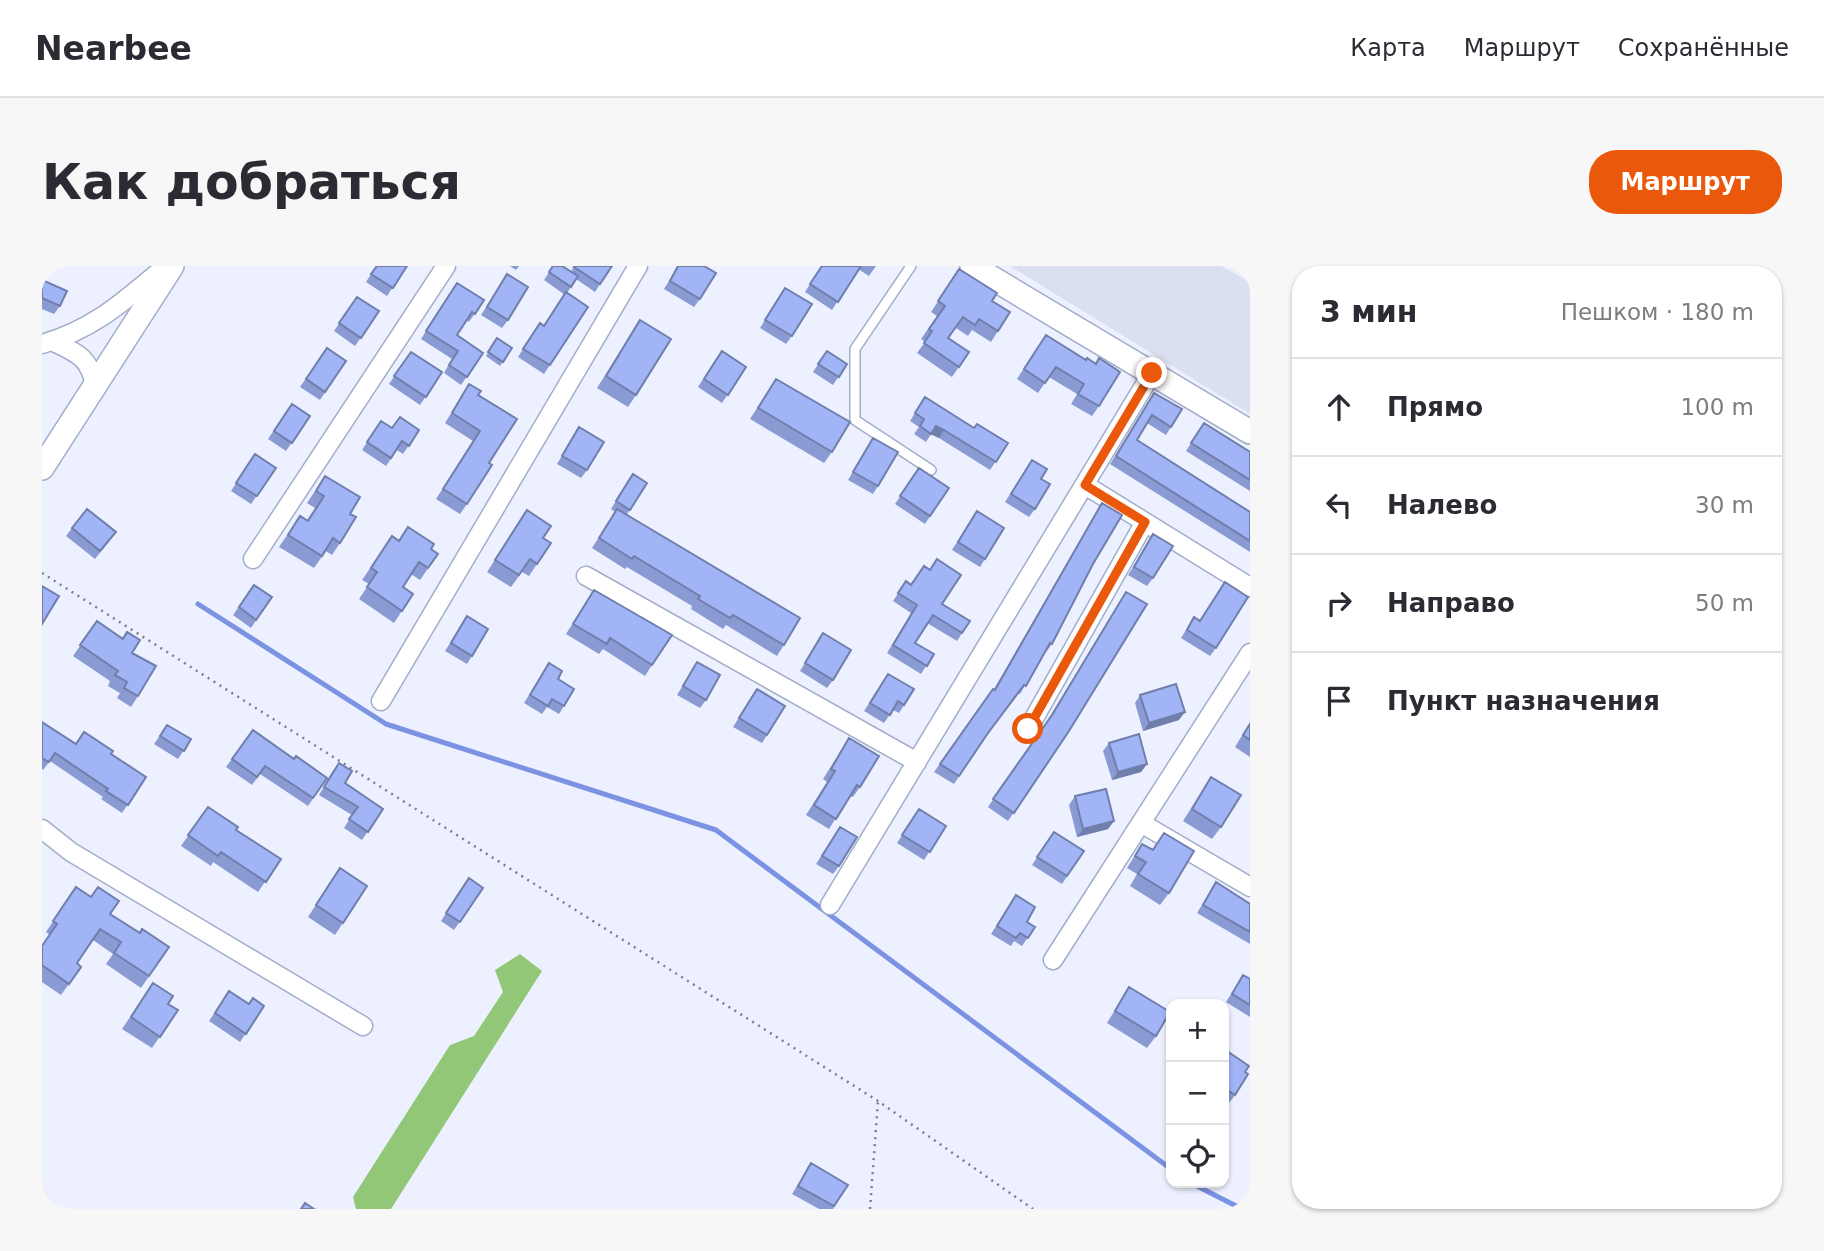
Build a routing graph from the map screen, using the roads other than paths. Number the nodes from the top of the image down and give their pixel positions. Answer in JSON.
{"nodes":[{"id":1,"x":166,"y":266,"type":"edge"},
{"id":2,"x":172,"y":266,"type":"edge"},
{"id":3,"x":446,"y":266,"type":"edge"},
{"id":4,"x":638,"y":266,"type":"edge"},
{"id":5,"x":911,"y":266,"type":"edge"},
{"id":6,"x":972,"y":266,"type":"edge"},
{"id":7,"x":47,"y":342,"type":"edge"},
{"id":8,"x":1152,"y":373,"type":"junction"},
{"id":9,"x":95,"y":385,"type":"junction"},
{"id":10,"x":1250,"y":432,"type":"edge"},
{"id":11,"x":45,"y":459,"type":"edge"},
{"id":12,"x":932,"y":470,"type":"dead end"},
{"id":13,"x":1085,"y":485,"type":"junction"},
{"id":14,"x":1145,"y":522,"type":"junction"},
{"id":15,"x":253,"y":559,"type":"dead end"},
{"id":16,"x":586,"y":576,"type":"dead end"},
{"id":17,"x":1250,"y":587,"type":"edge"},
{"id":18,"x":1250,"y":653,"type":"edge"},
{"id":19,"x":381,"y":701,"type":"dead end"},
{"id":20,"x":1028,"y":729,"type":"dead end"},
{"id":21,"x":917,"y":762,"type":"junction"},
{"id":22,"x":1141,"y":823,"type":"junction"},
{"id":23,"x":42,"y":830,"type":"edge"},
{"id":24,"x":1250,"y":887,"type":"edge"},
{"id":25,"x":831,"y":905,"type":"dead end"},
{"id":26,"x":1053,"y":960,"type":"dead end"},
{"id":27,"x":363,"y":1026,"type":"dead end"}],
"edges":[{"from":1,"to":7,"type":"street"},
{"from":2,"to":9,"type":"street"},
{"from":3,"to":15,"type":"street"},
{"from":4,"to":19,"type":"street"},
{"from":5,"to":12,"type":"lane"},
{"from":6,"to":8,"type":"street"},
{"from":7,"to":9,"type":"street"},
{"from":8,"to":10,"type":"street"},
{"from":8,"to":13,"type":"street"},
{"from":9,"to":11,"type":"street"},
{"from":13,"to":14,"type":"street"},
{"from":13,"to":21,"type":"street"},
{"from":14,"to":17,"type":"street"},
{"from":14,"to":20,"type":"street"},
{"from":16,"to":21,"type":"street"},
{"from":18,"to":22,"type":"street"},
{"from":21,"to":25,"type":"street"},
{"from":22,"to":24,"type":"street"},
{"from":22,"to":26,"type":"street"},
{"from":23,"to":27,"type":"street"}]}
